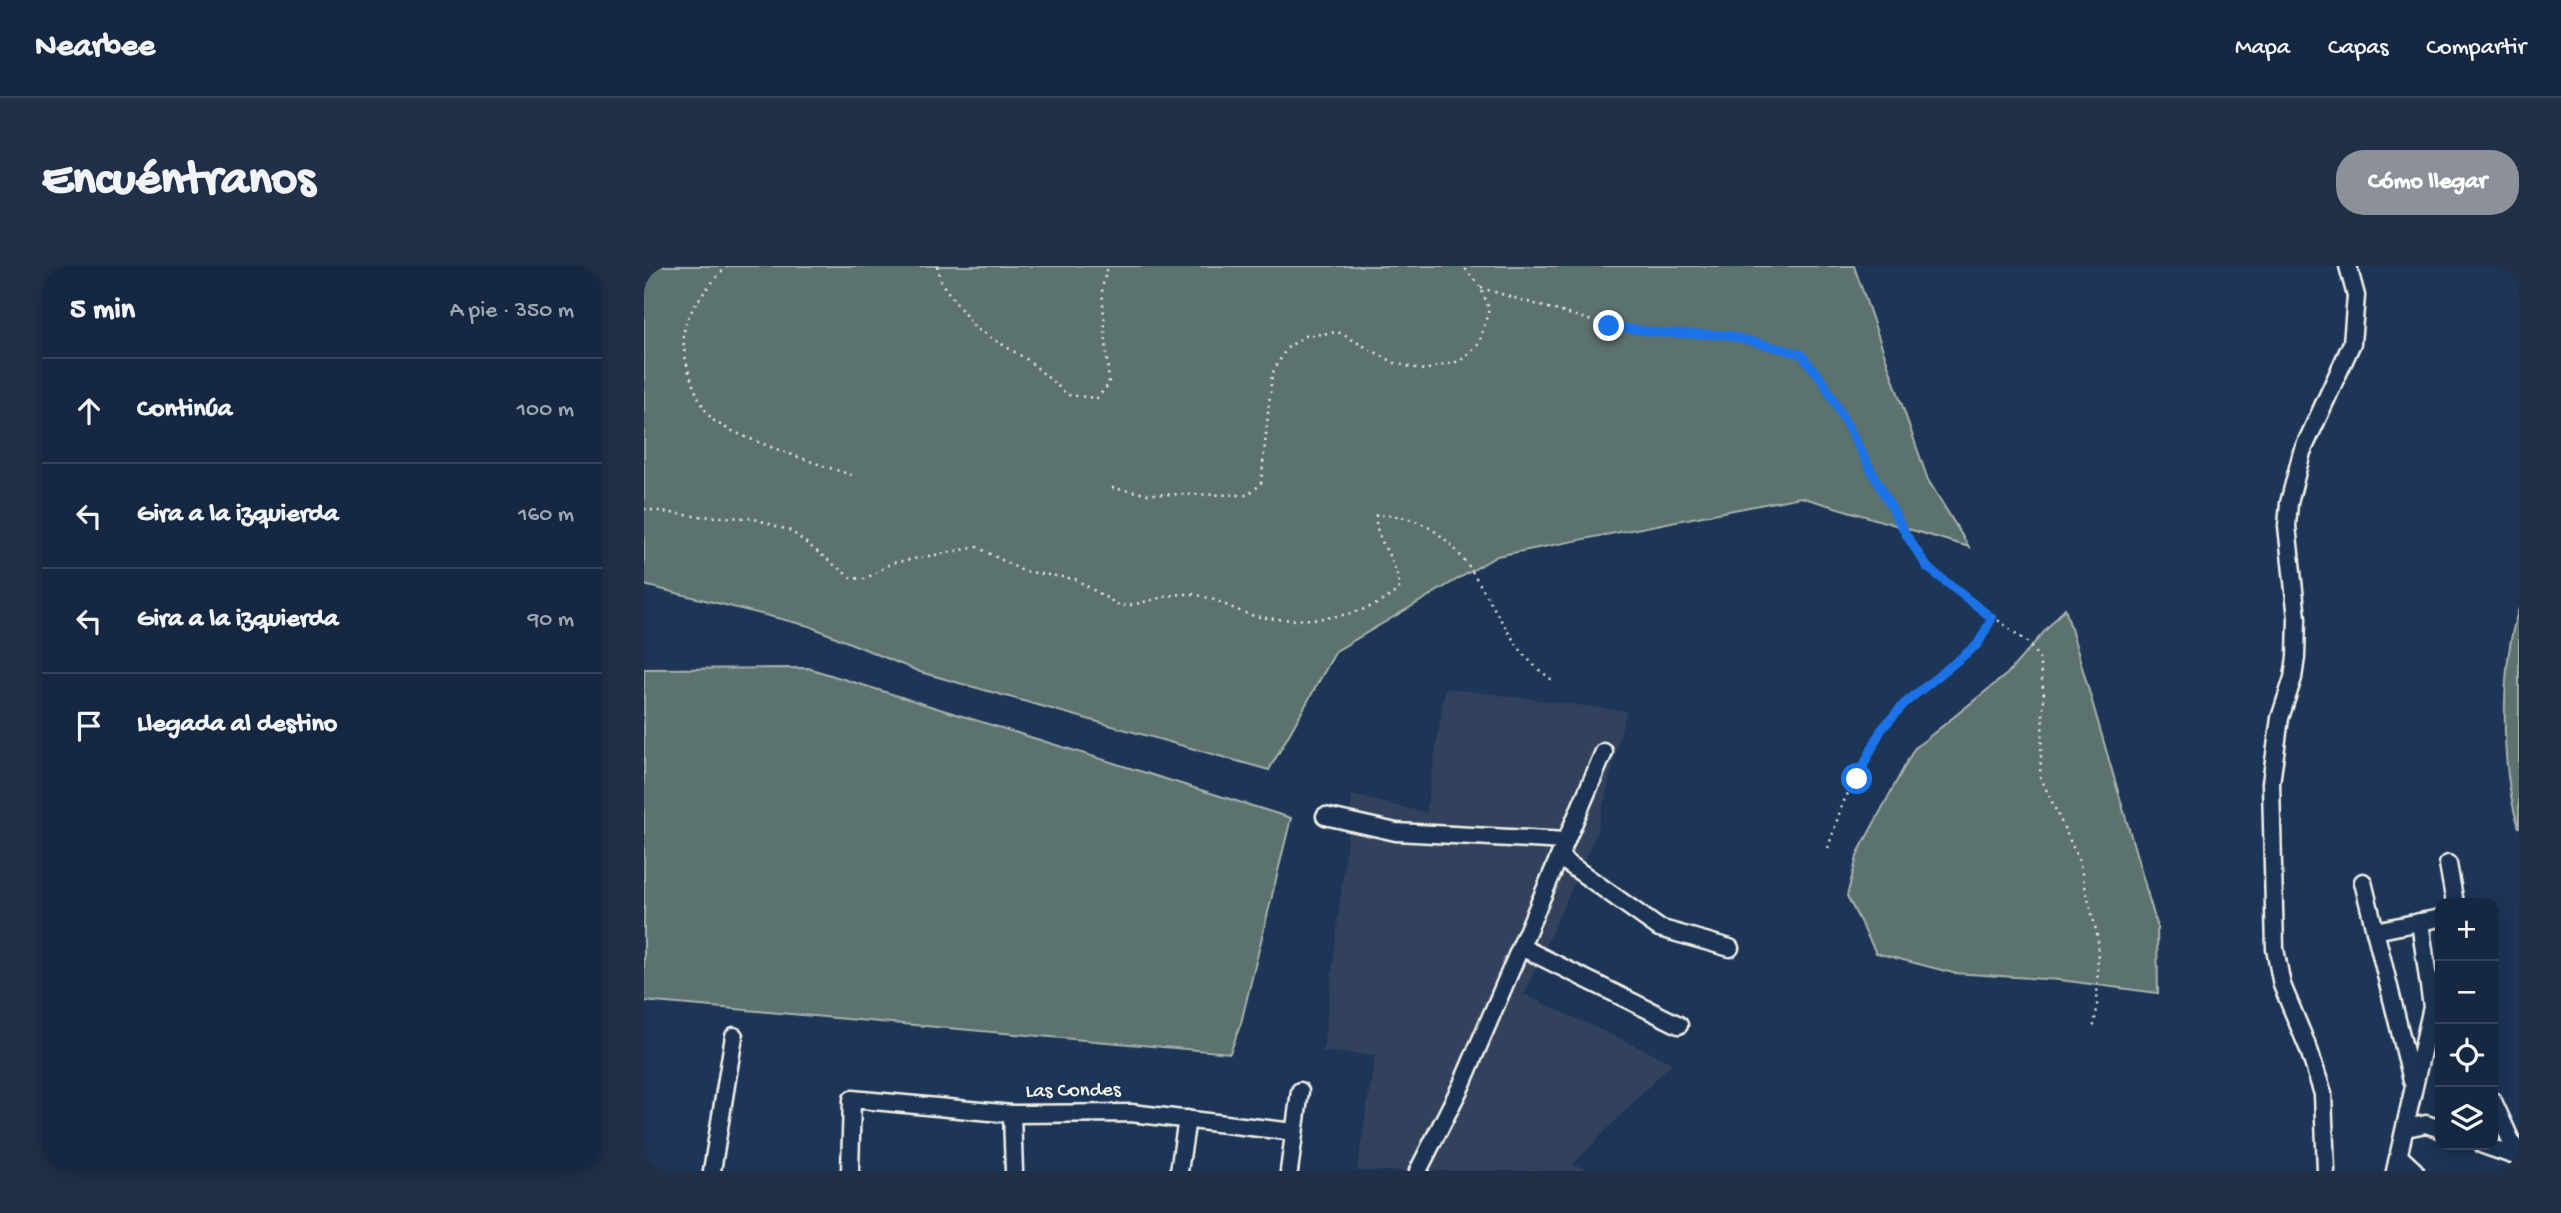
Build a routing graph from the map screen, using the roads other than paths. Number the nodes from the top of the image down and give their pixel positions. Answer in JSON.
{"nodes":[{"id":1,"x":2348,"y":266,"type":"edge"},
{"id":2,"x":1604,"y":752,"type":"dead end"},
{"id":3,"x":1325,"y":816,"type":"dead end"},
{"id":4,"x":1562,"y":849,"type":"junction"},
{"id":5,"x":2448,"y":864,"type":"dead end"},
{"id":6,"x":2363,"y":882,"type":"dead end"},
{"id":7,"x":2454,"y":898,"type":"edge"},
{"id":8,"x":2435,"y":919,"type":"edge"},
{"id":9,"x":2420,"y":922,"type":"junction"},
{"id":10,"x":2375,"y":931,"type":"junction"},
{"id":11,"x":1521,"y":947,"type":"junction"},
{"id":12,"x":1730,"y":948,"type":"dead end"},
{"id":13,"x":1679,"y":1025,"type":"dead end"},
{"id":14,"x":734,"y":1036,"type":"dead end"},
{"id":15,"x":2413,"y":1084,"type":"junction"},
{"id":16,"x":1300,"y":1091,"type":"dead end"},
{"id":17,"x":2498,"y":1112,"type":"edge"},
{"id":18,"x":1012,"y":1114,"type":"junction"},
{"id":19,"x":1187,"y":1119,"type":"junction"},
{"id":20,"x":2435,"y":1127,"type":"edge"},
{"id":21,"x":2406,"y":1128,"type":"junction"},
{"id":22,"x":1294,"y":1132,"type":"junction"},
{"id":23,"x":2496,"y":1150,"type":"edge"},
{"id":24,"x":2518,"y":1158,"type":"edge"},
{"id":25,"x":2397,"y":1163,"type":"edge"},
{"id":26,"x":712,"y":1171,"type":"edge"},
{"id":27,"x":850,"y":1171,"type":"edge"},
{"id":28,"x":1014,"y":1171,"type":"edge"},
{"id":29,"x":1179,"y":1171,"type":"edge"},
{"id":30,"x":1289,"y":1171,"type":"edge"},
{"id":31,"x":1418,"y":1171,"type":"edge"},
{"id":32,"x":2326,"y":1171,"type":"edge"},
{"id":33,"x":2415,"y":1171,"type":"edge"}],
"edges":[{"from":1,"to":32,"type":"street"},
{"from":2,"to":4,"type":"street"},
{"from":3,"to":4,"type":"street"},
{"from":4,"to":11,"type":"street"},
{"from":4,"to":12,"type":"street"},
{"from":5,"to":7,"type":"street"},
{"from":6,"to":10,"type":"street"},
{"from":8,"to":9,"type":"street"},
{"from":9,"to":10,"type":"street"},
{"from":9,"to":15,"type":"street"},
{"from":10,"to":15,"type":"street"},
{"from":11,"to":13,"type":"street"},
{"from":11,"to":31,"type":"street"},
{"from":14,"to":26,"type":"street"},
{"from":15,"to":21,"type":"street"},
{"from":16,"to":22,"type":"street"},
{"from":17,"to":24,"type":"street"},
{"from":18,"to":19,"type":"street","name":"Las Condes"},
{"from":18,"to":27,"type":"street","name":"Las Condes"},
{"from":18,"to":28,"type":"street"},
{"from":19,"to":22,"type":"street","name":"Las Condes"},
{"from":19,"to":29,"type":"street"},
{"from":20,"to":21,"type":"street"},
{"from":21,"to":25,"type":"street"},
{"from":22,"to":30,"type":"street"},
{"from":23,"to":24,"type":"street"},
{"from":25,"to":33,"type":"street"}]}
